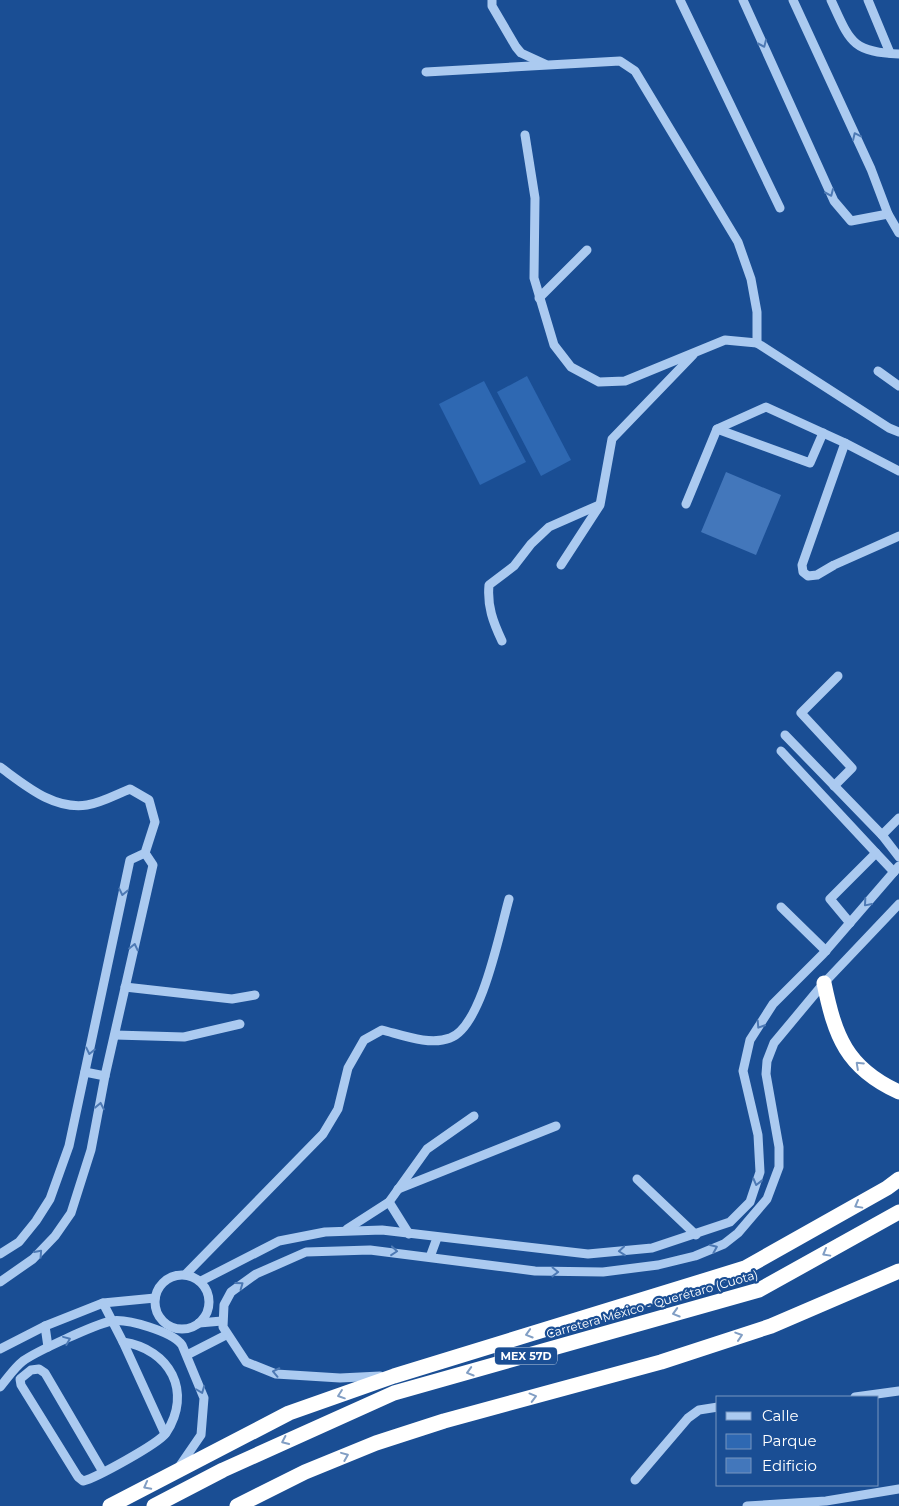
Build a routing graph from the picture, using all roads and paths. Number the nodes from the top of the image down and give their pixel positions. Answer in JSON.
{"nodes":[{"id":1,"x":492,"y":0,"type":"edge"},
{"id":2,"x":680,"y":0,"type":"edge"},
{"id":3,"x":743,"y":0,"type":"edge"},
{"id":4,"x":793,"y":0,"type":"edge"},
{"id":5,"x":831,"y":0,"type":"edge"},
{"id":6,"x":868,"y":0,"type":"edge"},
{"id":7,"x":894,"y":53,"type":"edge"},
{"id":8,"x":548,"y":65,"type":"junction"},
{"id":9,"x":426,"y":72,"type":"dead end"},
{"id":10,"x":525,"y":135,"type":"dead end"},
{"id":11,"x":780,"y":208,"type":"dead end"},
{"id":12,"x":888,"y":214,"type":"junction"},
{"id":13,"x":899,"y":233,"type":"edge"},
{"id":14,"x":587,"y":250,"type":"dead end"},
{"id":15,"x":539,"y":298,"type":"junction"},
{"id":16,"x":757,"y":343,"type":"junction"},
{"id":17,"x":696,"y":352,"type":"junction"},
{"id":18,"x":878,"y":372,"type":"dead end"},
{"id":19,"x":899,"y":386,"type":"edge"},
{"id":20,"x":717,"y":429,"type":"junction"},
{"id":21,"x":899,"y":432,"type":"edge"},
{"id":22,"x":824,"y":433,"type":"junction"},
{"id":23,"x":845,"y":443,"type":"junction"},
{"id":24,"x":899,"y":472,"type":"edge"},
{"id":25,"x":686,"y":504,"type":"dead end"},
{"id":26,"x":600,"y":505,"type":"junction"},
{"id":27,"x":899,"y":536,"type":"edge"},
{"id":28,"x":561,"y":564,"type":"dead end"},
{"id":29,"x":502,"y":640,"type":"dead end"},
{"id":30,"x":838,"y":676,"type":"dead end"},
{"id":31,"x":785,"y":735,"type":"dead end"},
{"id":32,"x":781,"y":751,"type":"dead end"},
{"id":33,"x":0,"y":768,"type":"edge"},
{"id":34,"x":834,"y":786,"type":"junction"},
{"id":35,"x":899,"y":818,"type":"edge"},
{"id":36,"x":882,"y":835,"type":"junction"},
{"id":37,"x":144,"y":853,"type":"junction"},
{"id":38,"x":876,"y":853,"type":"junction"},
{"id":39,"x":899,"y":857,"type":"edge"},
{"id":40,"x":896,"y":869,"type":"edge"},
{"id":41,"x":509,"y":899,"type":"dead end"},
{"id":42,"x":899,"y":904,"type":"edge"},
{"id":43,"x":781,"y":906,"type":"dead end"},
{"id":44,"x":850,"y":923,"type":"junction"},
{"id":45,"x":826,"y":950,"type":"junction"},
{"id":46,"x":824,"y":983,"type":"junction"},
{"id":47,"x":125,"y":987,"type":"junction"},
{"id":48,"x":255,"y":995,"type":"dead end"},
{"id":49,"x":240,"y":1024,"type":"dead end"},
{"id":50,"x":115,"y":1035,"type":"junction"},
{"id":51,"x":85,"y":1072,"type":"junction"},
{"id":52,"x":105,"y":1076,"type":"junction"},
{"id":53,"x":899,"y":1092,"type":"edge"},
{"id":54,"x":474,"y":1116,"type":"dead end"},
{"id":55,"x":556,"y":1126,"type":"dead end"},
{"id":56,"x":637,"y":1179,"type":"dead end"},
{"id":57,"x":899,"y":1179,"type":"edge"},
{"id":58,"x":398,"y":1190,"type":"junction"},
{"id":59,"x":389,"y":1202,"type":"junction"},
{"id":60,"x":899,"y":1212,"type":"edge"},
{"id":61,"x":346,"y":1230,"type":"junction"},
{"id":62,"x":409,"y":1234,"type":"junction"},
{"id":63,"x":696,"y":1235,"type":"junction"},
{"id":64,"x":437,"y":1238,"type":"junction"},
{"id":65,"x":652,"y":1248,"type":"junction"},
{"id":66,"x":0,"y":1254,"type":"edge"},
{"id":67,"x":430,"y":1257,"type":"junction"},
{"id":68,"x":658,"y":1265,"type":"junction"},
{"id":69,"x":899,"y":1271,"type":"edge"},
{"id":70,"x":186,"y":1274,"type":"junction"},
{"id":71,"x":201,"y":1281,"type":"junction"},
{"id":72,"x":0,"y":1282,"type":"edge"},
{"id":73,"x":155,"y":1298,"type":"junction"},
{"id":74,"x":210,"y":1298,"type":"junction"},
{"id":75,"x":103,"y":1303,"type":"junction"},
{"id":76,"x":224,"y":1305,"type":"junction"},
{"id":77,"x":112,"y":1321,"type":"junction"},
{"id":78,"x":222,"y":1321,"type":"junction"},
{"id":79,"x":199,"y":1324,"type":"junction"},
{"id":80,"x":160,"y":1325,"type":"junction"},
{"id":81,"x":45,"y":1326,"type":"junction"},
{"id":82,"x":177,"y":1334,"type":"junction"},
{"id":83,"x":226,"y":1335,"type":"junction"},
{"id":84,"x":123,"y":1342,"type":"junction"},
{"id":85,"x":48,"y":1347,"type":"junction"},
{"id":86,"x":0,"y":1349,"type":"edge"},
{"id":87,"x":187,"y":1355,"type":"junction"},
{"id":88,"x":394,"y":1376,"type":"junction"},
{"id":89,"x":0,"y":1387,"type":"edge"},
{"id":90,"x":899,"y":1391,"type":"edge"},
{"id":91,"x":862,"y":1396,"type":"edge"},
{"id":92,"x":716,"y":1408,"type":"edge"},
{"id":93,"x":165,"y":1434,"type":"junction"},
{"id":94,"x":177,"y":1469,"type":"junction"},
{"id":95,"x":103,"y":1472,"type":"junction"},
{"id":96,"x":635,"y":1480,"type":"dead end"},
{"id":97,"x":899,"y":1490,"type":"edge"},
{"id":98,"x":110,"y":1506,"type":"edge"},
{"id":99,"x":154,"y":1506,"type":"edge"},
{"id":100,"x":237,"y":1506,"type":"edge"},
{"id":101,"x":747,"y":1506,"type":"edge"}],
"edges":[{"from":1,"to":8,"type":"street"},
{"from":2,"to":11,"type":"street"},
{"from":3,"to":12,"type":"street","one_way":true},
{"from":12,"to":4,"type":"street","one_way":true},
{"from":5,"to":7,"type":"street"},
{"from":6,"to":7,"type":"street"},
{"from":8,"to":9,"type":"street"},
{"from":8,"to":16,"type":"street"},
{"from":10,"to":15,"type":"street"},
{"from":12,"to":13,"type":"street"},
{"from":14,"to":15,"type":"street"},
{"from":15,"to":17,"type":"street"},
{"from":16,"to":17,"type":"street"},
{"from":16,"to":21,"type":"street"},
{"from":17,"to":26,"type":"street"},
{"from":18,"to":19,"type":"street"},
{"from":20,"to":22,"type":"street"},
{"from":20,"to":22,"type":"street"},
{"from":20,"to":25,"type":"street"},
{"from":22,"to":23,"type":"street"},
{"from":23,"to":24,"type":"street"},
{"from":23,"to":27,"type":"street"},
{"from":26,"to":28,"type":"street"},
{"from":26,"to":29,"type":"street"},
{"from":30,"to":34,"type":"street"},
{"from":31,"to":34,"type":"street"},
{"from":32,"to":38,"type":"street"},
{"from":33,"to":37,"type":"street"},
{"from":34,"to":36,"type":"street"},
{"from":35,"to":36,"type":"street"},
{"from":36,"to":39,"type":"street"},
{"from":47,"to":37,"type":"street","one_way":true},
{"from":37,"to":51,"type":"street","one_way":true},
{"from":38,"to":40,"type":"street"},
{"from":38,"to":44,"type":"street"},
{"from":40,"to":44,"type":"street","one_way":true},
{"from":41,"to":70,"type":"street"},
{"from":42,"to":46,"type":"street"},
{"from":43,"to":45,"type":"street"},
{"from":44,"to":45,"type":"street"},
{"from":45,"to":63,"type":"street","one_way":true},
{"from":53,"to":46,"type":"highway","one_way":true},
{"from":68,"to":46,"type":"street","one_way":true},
{"from":47,"to":48,"type":"street"},
{"from":47,"to":50,"type":"street"},
{"from":49,"to":50,"type":"street"},
{"from":50,"to":52,"type":"street"},
{"from":51,"to":52,"type":"street"},
{"from":51,"to":66,"type":"street"},
{"from":72,"to":52,"type":"street","one_way":true},
{"from":54,"to":58,"type":"street"},
{"from":55,"to":58,"type":"street"},
{"from":56,"to":63,"type":"street"},
{"from":57,"to":88,"type":"highway","one_way":true},
{"from":58,"to":59,"type":"street"},
{"from":59,"to":61,"type":"street"},
{"from":59,"to":62,"type":"street"},
{"from":60,"to":99,"type":"highway","name":"Carretera México - Querétaro (Cuota)","number":"MEX 57D","one_way":true},
{"from":61,"to":62,"type":"street"},
{"from":61,"to":71,"type":"street"},
{"from":62,"to":64,"type":"street"},
{"from":63,"to":65,"type":"street"},
{"from":65,"to":64,"type":"street","one_way":true},
{"from":64,"to":67,"type":"street"},
{"from":65,"to":68,"type":"street"},
{"from":67,"to":68,"type":"street","one_way":true},
{"from":76,"to":67,"type":"street","one_way":true},
{"from":100,"to":69,"type":"highway","one_way":true},
{"from":70,"to":71,"type":"street"},
{"from":70,"to":73,"type":"street"},
{"from":71,"to":74,"type":"street"},
{"from":73,"to":75,"type":"street"},
{"from":73,"to":80,"type":"street"},
{"from":74,"to":76,"type":"street"},
{"from":74,"to":79,"type":"street"},
{"from":75,"to":77,"type":"street"},
{"from":75,"to":81,"type":"street"},
{"from":76,"to":78,"type":"street"},
{"from":77,"to":80,"type":"street"},
{"from":77,"to":84,"type":"street"},
{"from":85,"to":77,"type":"street","one_way":true},
{"from":78,"to":79,"type":"street"},
{"from":78,"to":83,"type":"street"},
{"from":79,"to":82,"type":"street"},
{"from":80,"to":82,"type":"street"},
{"from":81,"to":85,"type":"street"},
{"from":81,"to":86,"type":"street"},
{"from":82,"to":87,"type":"street"},
{"from":83,"to":87,"type":"street"},
{"from":88,"to":83,"type":"street","one_way":true},
{"from":84,"to":93,"type":"street"},
{"from":84,"to":93,"type":"street"},
{"from":85,"to":89,"type":"street"},
{"from":87,"to":94,"type":"street","one_way":true},
{"from":88,"to":94,"type":"highway","one_way":true},
{"from":90,"to":91,"type":"street"},
{"from":92,"to":96,"type":"street"},
{"from":93,"to":95,"type":"street"},
{"from":94,"to":98,"type":"highway","one_way":true},
{"from":95,"to":95,"type":"street"},
{"from":97,"to":101,"type":"street"}]}
